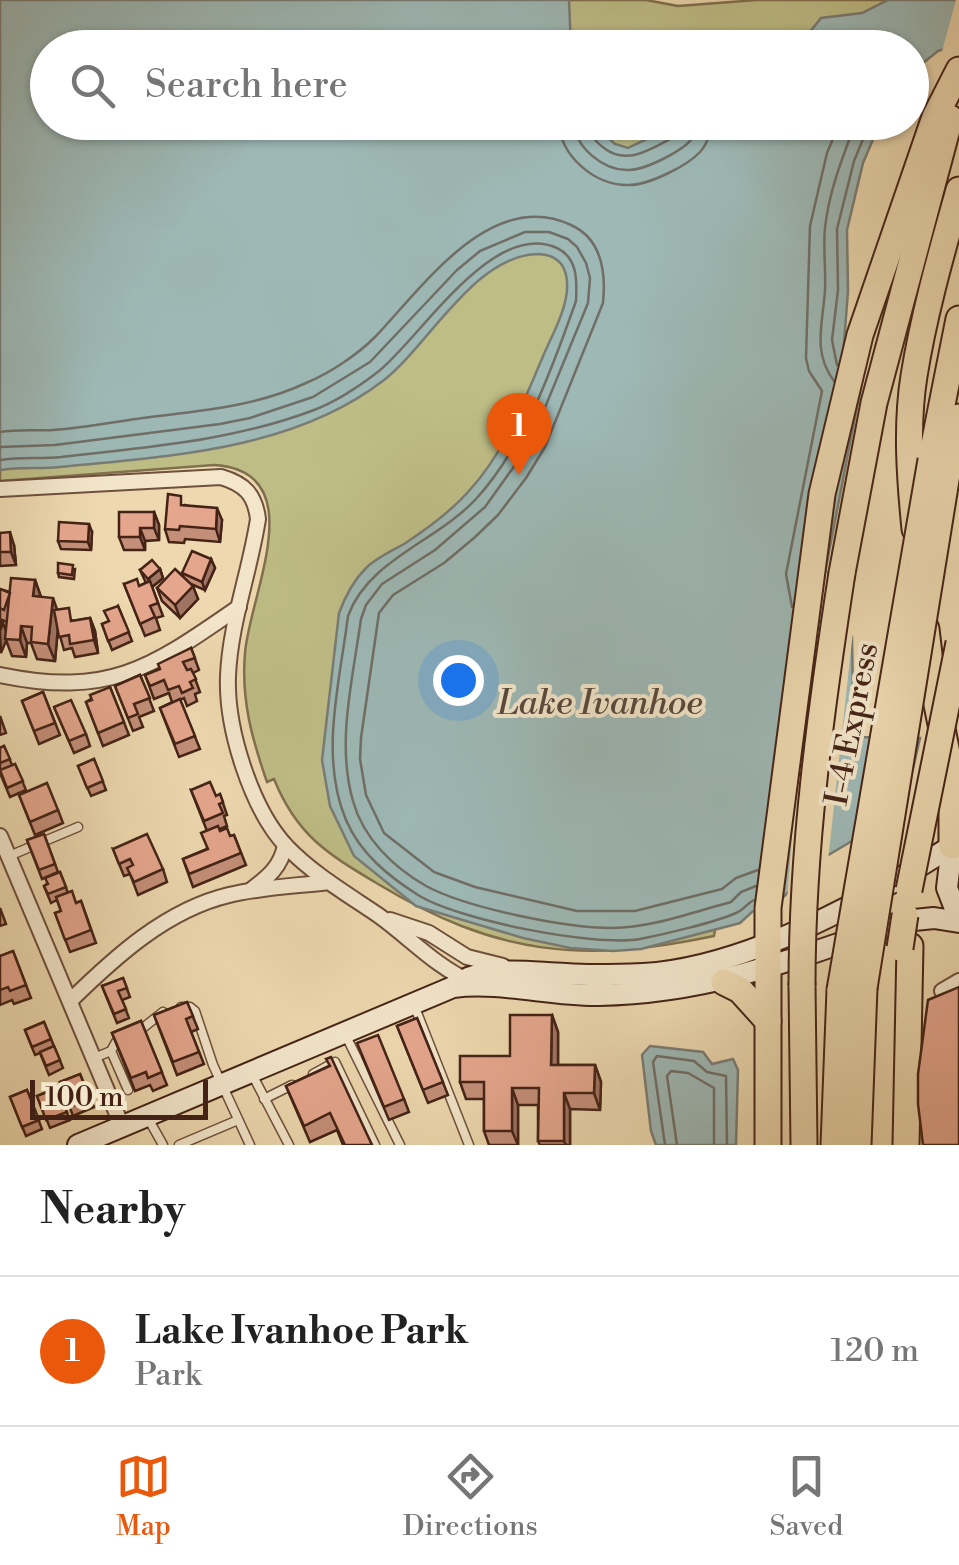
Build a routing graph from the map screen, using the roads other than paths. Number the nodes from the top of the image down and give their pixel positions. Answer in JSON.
{"nodes":[{"id":1,"x":959,"y":70,"type":"edge"},
{"id":2,"x":959,"y":84,"type":"edge"},
{"id":3,"x":929,"y":136,"type":"edge"},
{"id":4,"x":928,"y":140,"type":"edge"},
{"id":5,"x":959,"y":190,"type":"edge"},
{"id":6,"x":959,"y":318,"type":"edge"},
{"id":7,"x":959,"y":417,"type":"edge"},
{"id":8,"x":941,"y":458,"type":"junction"},
{"id":9,"x":0,"y":489,"type":"edge"},
{"id":10,"x":239,"y":607,"type":"junction"},
{"id":11,"x":959,"y":643,"type":"edge"},
{"id":12,"x":0,"y":675,"type":"edge"},
{"id":13,"x":78,"y":827,"type":"dead end"},
{"id":14,"x":0,"y":836,"type":"edge"},
{"id":15,"x":955,"y":843,"type":"edge"},
{"id":16,"x":285,"y":845,"type":"junction"},
{"id":17,"x":9,"y":856,"type":"junction"},
{"id":18,"x":329,"y":882,"type":"junction"},
{"id":19,"x":250,"y":891,"type":"junction"},
{"id":20,"x":380,"y":916,"type":"junction"},
{"id":21,"x":959,"y":920,"type":"edge"},
{"id":22,"x":905,"y":947,"type":"junction"},
{"id":23,"x":768,"y":956,"type":"junction"},
{"id":24,"x":527,"y":970,"type":"junction"},
{"id":25,"x":959,"y":981,"type":"edge"},
{"id":26,"x":724,"y":982,"type":"junction"},
{"id":27,"x":466,"y":984,"type":"junction"},
{"id":28,"x":852,"y":989,"type":"junction"},
{"id":29,"x":942,"y":991,"type":"edge"},
{"id":30,"x":70,"y":1001,"type":"junction"},
{"id":31,"x":414,"y":1003,"type":"junction"},
{"id":32,"x":768,"y":1020,"type":"junction"},
{"id":33,"x":335,"y":1036,"type":"junction"},
{"id":34,"x":111,"y":1051,"type":"junction"},
{"id":35,"x":94,"y":1058,"type":"junction"},
{"id":36,"x":335,"y":1062,"type":"junction"},
{"id":37,"x":272,"y":1063,"type":"junction"},
{"id":38,"x":251,"y":1072,"type":"junction"},
{"id":39,"x":222,"y":1084,"type":"junction"},
{"id":40,"x":284,"y":1088,"type":"junction"},
{"id":41,"x":128,"y":1090,"type":"edge"},
{"id":42,"x":264,"y":1098,"type":"junction"},
{"id":43,"x":148,"y":1116,"type":"junction"},
{"id":44,"x":238,"y":1120,"type":"junction"},
{"id":45,"x":122,"y":1126,"type":"junction"},
{"id":46,"x":78,"y":1145,"type":"edge"},
{"id":47,"x":163,"y":1145,"type":"edge"},
{"id":48,"x":179,"y":1145,"type":"edge"},
{"id":49,"x":250,"y":1145,"type":"edge"},
{"id":50,"x":289,"y":1145,"type":"edge"},
{"id":51,"x":376,"y":1145,"type":"edge"},
{"id":52,"x":400,"y":1145,"type":"edge"},
{"id":53,"x":468,"y":1145,"type":"edge"},
{"id":54,"x":768,"y":1145,"type":"edge"},
{"id":55,"x":804,"y":1145,"type":"edge"},
{"id":56,"x":834,"y":1145,"type":"edge"},
{"id":57,"x":858,"y":1145,"type":"edge"},
{"id":58,"x":890,"y":1145,"type":"edge"},
{"id":59,"x":906,"y":1145,"type":"edge"}],
"edges":[{"from":1,"to":3,"type":"highway"},
{"from":2,"to":55,"type":"highway","bridge":true},
{"from":4,"to":23,"type":"highway"},
{"from":5,"to":15,"type":"highway"},
{"from":6,"to":8,"type":"highway","name":"I-4 Express"},
{"from":7,"to":8,"type":"highway","name":"I-4 Express"},
{"from":8,"to":28,"type":"highway","name":"I-4 Express","bridge":true},
{"from":9,"to":10,"type":"street"},
{"from":10,"to":12,"type":"street"},
{"from":10,"to":16,"type":"street"},
{"from":11,"to":22,"type":"highway","bridge":true},
{"from":13,"to":17,"type":"lane"},
{"from":14,"to":17,"type":"street"},
{"from":15,"to":21,"type":"street"},
{"from":15,"to":23,"type":"street"},
{"from":16,"to":18,"type":"street"},
{"from":16,"to":19,"type":"street"},
{"from":17,"to":30,"type":"street"},
{"from":18,"to":19,"type":"street"},
{"from":18,"to":20,"type":"street"},
{"from":19,"to":30,"type":"street"},
{"from":20,"to":24,"type":"street"},
{"from":20,"to":27,"type":"street"},
{"from":21,"to":23,"type":"street"},
{"from":22,"to":58,"type":"highway"},
{"from":22,"to":59,"type":"highway"},
{"from":23,"to":24,"type":"street"},
{"from":23,"to":26,"type":"street"},
{"from":23,"to":32,"type":"highway"},
{"from":24,"to":27,"type":"street"},
{"from":25,"to":29,"type":"street"},
{"from":26,"to":27,"type":"street"},
{"from":26,"to":32,"type":"highway"},
{"from":27,"to":31,"type":"street"},
{"from":28,"to":56,"type":"highway","name":"I-4 Express"},
{"from":28,"to":57,"type":"highway","name":"I-4 Express"},
{"from":30,"to":35,"type":"street"},
{"from":31,"to":33,"type":"street"},
{"from":31,"to":53,"type":"lane"},
{"from":32,"to":54,"type":"highway"},
{"from":33,"to":36,"type":"lane"},
{"from":33,"to":37,"type":"street"},
{"from":33,"to":52,"type":"lane"},
{"from":34,"to":35,"type":"lane"},
{"from":34,"to":39,"type":"lane"},
{"from":34,"to":41,"type":"lane"},
{"from":35,"to":45,"type":"street"},
{"from":36,"to":40,"type":"lane"},
{"from":36,"to":51,"type":"lane"},
{"from":37,"to":38,"type":"street"},
{"from":37,"to":40,"type":"lane"},
{"from":38,"to":39,"type":"street"},
{"from":38,"to":42,"type":"lane"},
{"from":39,"to":43,"type":"street"},
{"from":39,"to":44,"type":"lane"},
{"from":40,"to":42,"type":"lane"},
{"from":42,"to":50,"type":"lane"},
{"from":43,"to":45,"type":"street"},
{"from":43,"to":47,"type":"lane"},
{"from":44,"to":48,"type":"lane"},
{"from":44,"to":49,"type":"lane"},
{"from":45,"to":46,"type":"street"}]}
